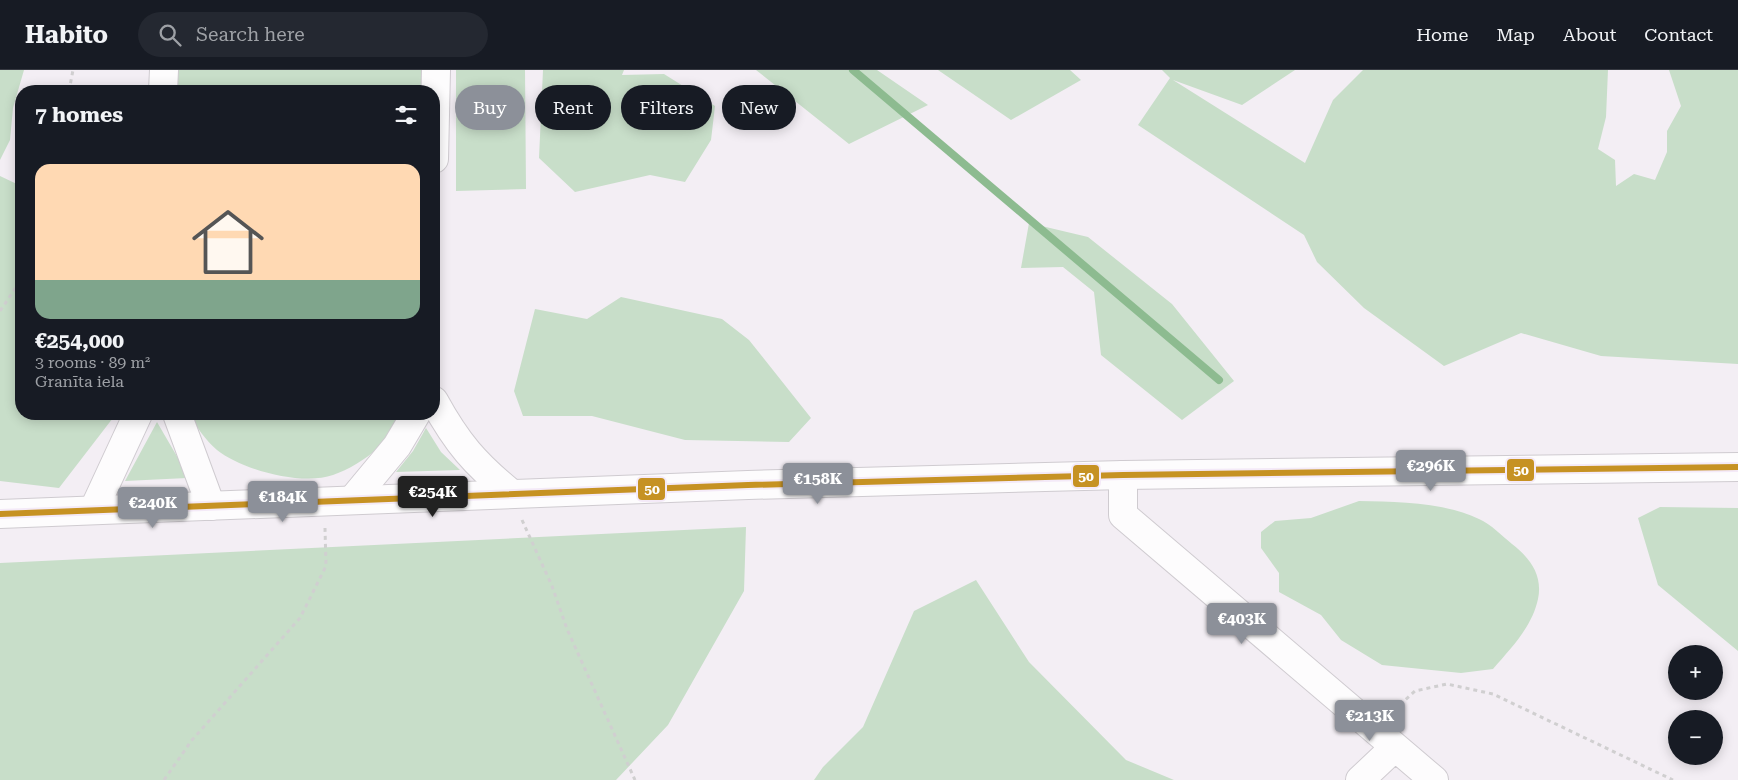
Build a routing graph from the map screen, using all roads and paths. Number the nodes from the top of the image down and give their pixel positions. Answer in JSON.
{"nodes":[{"id":1,"x":73,"y":70,"type":"edge"},
{"id":2,"x":164,"y":70,"type":"edge"},
{"id":3,"x":436,"y":70,"type":"edge"},
{"id":4,"x":70,"y":85,"type":"edge"},
{"id":5,"x":163,"y":85,"type":"edge"},
{"id":6,"x":436,"y":85,"type":"edge"},
{"id":7,"x":15,"y":289,"type":"edge"},
{"id":8,"x":0,"y":311,"type":"edge"},
{"id":9,"x":440,"y":411,"type":"edge"},
{"id":10,"x":135,"y":420,"type":"edge"},
{"id":11,"x":180,"y":420,"type":"edge"},
{"id":12,"x":412,"y":420,"type":"edge"},
{"id":13,"x":1738,"y":467,"type":"edge"},
{"id":14,"x":1123,"y":475,"type":"junction"},
{"id":15,"x":512,"y":494,"type":"junction"},
{"id":16,"x":353,"y":499,"type":"junction"},
{"id":17,"x":325,"y":500,"type":"junction"},
{"id":18,"x":211,"y":506,"type":"junction"},
{"id":19,"x":94,"y":510,"type":"junction"},
{"id":20,"x":0,"y":514,"type":"edge"},
{"id":21,"x":1373,"y":728,"type":"junction"},
{"id":22,"x":1395,"y":747,"type":"junction"},
{"id":23,"x":164,"y":780,"type":"edge"},
{"id":24,"x":636,"y":780,"type":"edge"},
{"id":25,"x":1360,"y":780,"type":"edge"},
{"id":26,"x":1434,"y":780,"type":"edge"},
{"id":27,"x":1673,"y":780,"type":"edge"}],
"edges":[{"from":1,"to":4,"type":"path"},
{"from":2,"to":5,"type":"main road"},
{"from":3,"to":6,"type":"main road"},
{"from":7,"to":8,"type":"path"},
{"from":9,"to":15,"type":"main road"},
{"from":10,"to":19,"type":"main road"},
{"from":11,"to":18,"type":"main road"},
{"from":12,"to":16,"type":"main road"},
{"from":13,"to":14,"type":"main road"},
{"from":14,"to":15,"type":"main road"},
{"from":14,"to":21,"type":"main road"},
{"from":15,"to":16,"type":"main road"},
{"from":15,"to":24,"type":"path"},
{"from":16,"to":17,"type":"main road"},
{"from":17,"to":18,"type":"main road"},
{"from":17,"to":23,"type":"path"},
{"from":18,"to":19,"type":"main road"},
{"from":19,"to":20,"type":"main road"},
{"from":21,"to":22,"type":"main road"},
{"from":21,"to":27,"type":"path"},
{"from":22,"to":25,"type":"main road"},
{"from":22,"to":26,"type":"main road"}]}
